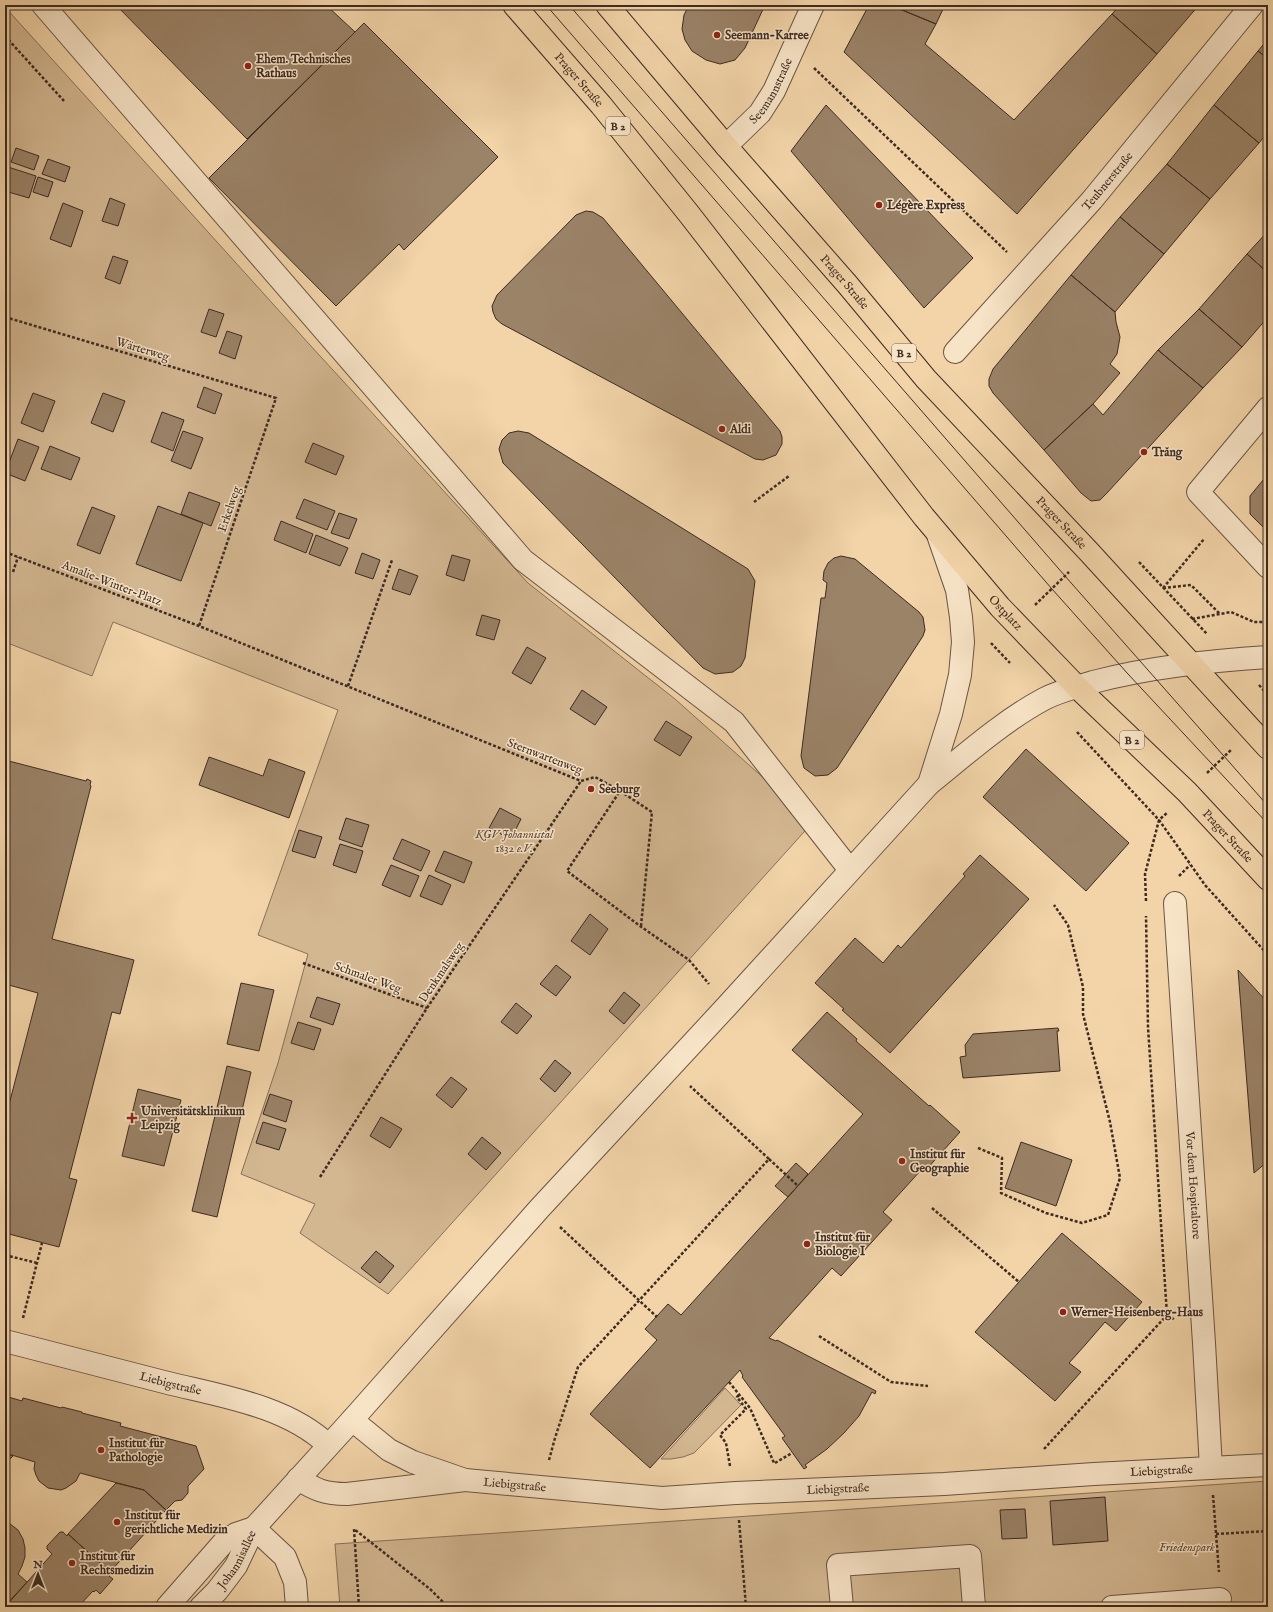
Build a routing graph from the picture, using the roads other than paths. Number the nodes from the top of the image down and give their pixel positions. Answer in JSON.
{"nodes":[{"id":1,"x":43,"y":5,"type":"edge"},
{"id":2,"x":514,"y":5,"type":"edge"},
{"id":3,"x":607,"y":5,"type":"edge"},
{"id":4,"x":813,"y":5,"type":"edge"},
{"id":5,"x":1252,"y":5,"type":"edge"},
{"id":6,"x":726,"y":146,"type":"junction"},
{"id":7,"x":956,"y":352,"type":"dead end"},
{"id":8,"x":1268,"y":408,"type":"edge"},
{"id":9,"x":938,"y":535,"type":"junction"},
{"id":10,"x":1268,"y":567,"type":"edge"},
{"id":11,"x":1268,"y":657,"type":"edge"},
{"id":12,"x":1192,"y":664,"type":"junction"},
{"id":13,"x":1077,"y":687,"type":"junction"},
{"id":14,"x":1268,"y":748,"type":"edge"},
{"id":15,"x":929,"y":784,"type":"junction"},
{"id":16,"x":1187,"y":792,"type":"joint"},
{"id":17,"x":850,"y":870,"type":"junction"},
{"id":18,"x":1268,"y":879,"type":"edge"},
{"id":19,"x":1175,"y":903,"type":"dead end"},
{"id":20,"x":5,"y":1341,"type":"edge"},
{"id":21,"x":352,"y":1420,"type":"junction"},
{"id":22,"x":328,"y":1445,"type":"junction"},
{"id":23,"x":1268,"y":1465,"type":"edge"},
{"id":24,"x":1211,"y":1468,"type":"junction"},
{"id":25,"x":298,"y":1479,"type":"junction"},
{"id":26,"x":465,"y":1480,"type":"junction"},
{"id":27,"x":254,"y":1528,"type":"junction"},
{"id":28,"x":1220,"y":1599,"type":"road end"},
{"id":29,"x":167,"y":1607,"type":"edge"},
{"id":30,"x":201,"y":1607,"type":"edge"},
{"id":31,"x":297,"y":1607,"type":"edge"},
{"id":32,"x":842,"y":1607,"type":"edge"},
{"id":33,"x":974,"y":1607,"type":"edge"},
{"id":34,"x":1112,"y":1607,"type":"edge"}],
"edges":[{"from":1,"to":17,"type":"street"},
{"from":2,"to":9,"type":"main road","name":"Prager Straße","number":"B 2"},
{"from":3,"to":6,"type":"main road","name":"Prager Straße","number":"B 2"},
{"from":4,"to":6,"type":"street","name":"Seemannstraße"},
{"from":5,"to":7,"type":"street","name":"Teubnerstraße"},
{"from":6,"to":12,"type":"main road","name":"Prager Straße","number":"B 2"},
{"from":8,"to":10,"type":"street"},
{"from":9,"to":13,"type":"main road","name":"Ostplatz","number":"B 2"},
{"from":9,"to":15,"type":"street"},
{"from":11,"to":12,"type":"street"},
{"from":12,"to":13,"type":"street"},
{"from":12,"to":14,"type":"main road","number":"B 2"},
{"from":13,"to":15,"type":"street"},
{"from":13,"to":16,"type":"main road","name":"Ostplatz","number":"B 2"},
{"from":15,"to":17,"type":"street"},
{"from":16,"to":18,"type":"main road","name":"Prager Straße","number":"B 2"},
{"from":17,"to":21,"type":"street"},
{"from":19,"to":24,"type":"street","name":"Vor dem Hospitaltore"},
{"from":20,"to":22,"type":"street","name":"Liebigstraße"},
{"from":21,"to":22,"type":"street"},
{"from":21,"to":26,"type":"street","name":"Liebigstraße"},
{"from":22,"to":25,"type":"street"},
{"from":23,"to":24,"type":"street","name":"Liebigstraße"},
{"from":24,"to":26,"type":"street","name":"Liebigstraße"},
{"from":25,"to":26,"type":"street","name":"Liebigstraße"},
{"from":25,"to":27,"type":"street"},
{"from":27,"to":29,"type":"street","name":"Johannisallee"},
{"from":27,"to":30,"type":"street","name":"Johannisallee"},
{"from":27,"to":31,"type":"street"},
{"from":28,"to":34,"type":"street"},
{"from":32,"to":33,"type":"street"}]}
